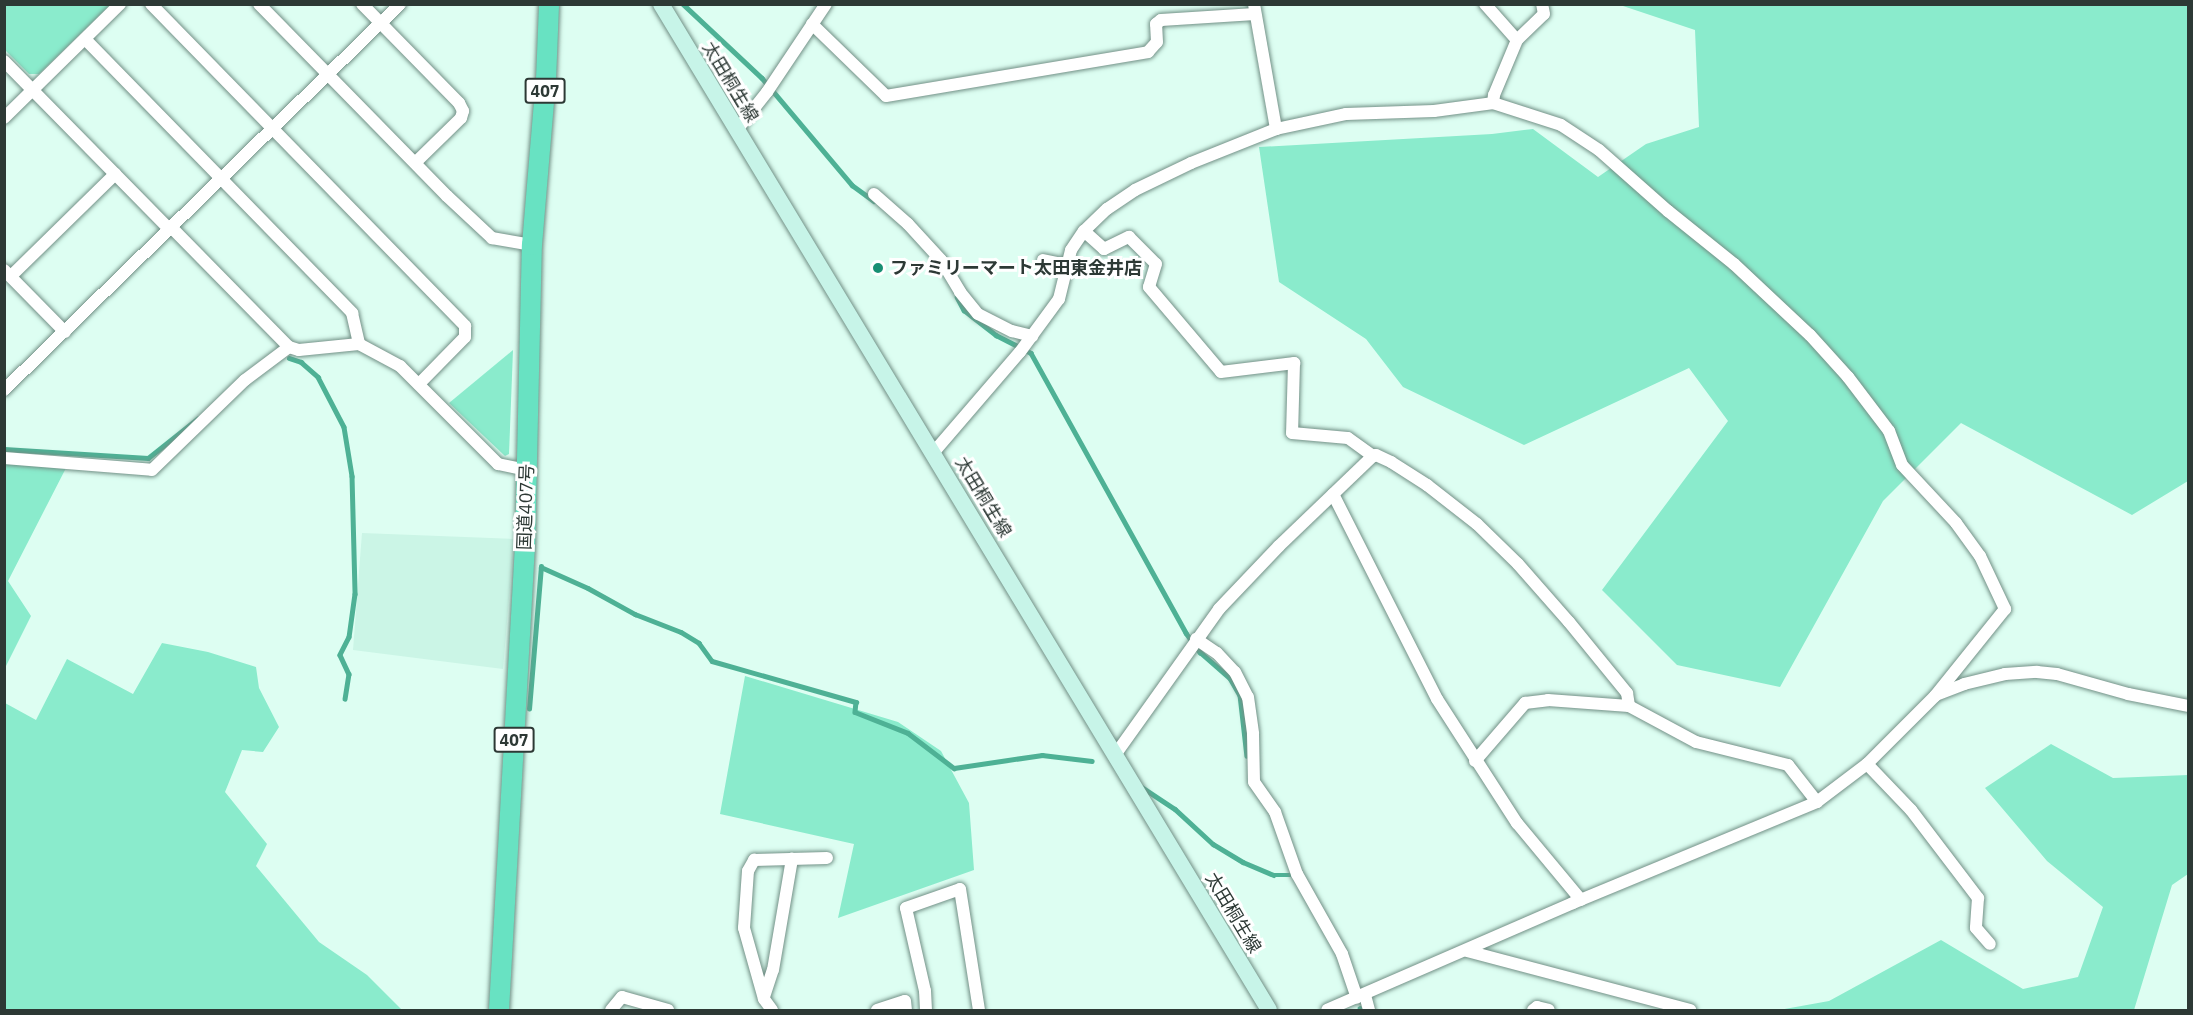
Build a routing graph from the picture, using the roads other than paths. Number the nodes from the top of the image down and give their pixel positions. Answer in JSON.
{"nodes":[{"id":1,"x":120,"y":4,"type":"edge"},
{"id":2,"x":151,"y":4,"type":"edge"},
{"id":3,"x":259,"y":4,"type":"edge"},
{"id":4,"x":362,"y":4,"type":"edge"},
{"id":5,"x":400,"y":4,"type":"edge"},
{"id":6,"x":549,"y":4,"type":"edge"},
{"id":7,"x":661,"y":4,"type":"edge"},
{"id":8,"x":826,"y":4,"type":"edge"},
{"id":9,"x":1485,"y":4,"type":"edge"},
{"id":10,"x":1542,"y":4,"type":"edge"},
{"id":11,"x":1255,"y":9,"type":"edge"},
{"id":12,"x":381,"y":23,"type":"junction"},
{"id":13,"x":812,"y":24,"type":"junction"},
{"id":14,"x":85,"y":39,"type":"junction"},
{"id":15,"x":1517,"y":40,"type":"junction"},
{"id":16,"x":4,"y":61,"type":"edge"},
{"id":17,"x":328,"y":75,"type":"junction"},
{"id":18,"x":33,"y":90,"type":"junction"},
{"id":19,"x":1493,"y":103,"type":"junction"},
{"id":20,"x":4,"y":118,"type":"edge"},
{"id":21,"x":273,"y":129,"type":"junction"},
{"id":22,"x":1276,"y":129,"type":"junction"},
{"id":23,"x":736,"y":131,"type":"junction"},
{"id":24,"x":416,"y":162,"type":"junction"},
{"id":25,"x":115,"y":174,"type":"junction"},
{"id":26,"x":221,"y":180,"type":"junction"},
{"id":27,"x":874,"y":194,"type":"dead end"},
{"id":28,"x":171,"y":229,"type":"junction"},
{"id":29,"x":1084,"y":231,"type":"junction"},
{"id":30,"x":532,"y":245,"type":"junction"},
{"id":31,"x":1043,"y":260,"type":"dead end"},
{"id":32,"x":1067,"y":265,"type":"junction"},
{"id":33,"x":8,"y":273,"type":"edge"},
{"id":34,"x":65,"y":332,"type":"junction"},
{"id":35,"x":1032,"y":336,"type":"junction"},
{"id":36,"x":359,"y":344,"type":"junction"},
{"id":37,"x":289,"y":347,"type":"junction"},
{"id":38,"x":7,"y":381,"type":"edge"},
{"id":39,"x":418,"y":384,"type":"junction"},
{"id":40,"x":933,"y":453,"type":"junction"},
{"id":41,"x":1372,"y":456,"type":"junction"},
{"id":42,"x":4,"y":458,"type":"edge"},
{"id":43,"x":527,"y":470,"type":"junction"},
{"id":44,"x":1333,"y":494,"type":"junction"},
{"id":45,"x":1196,"y":639,"type":"junction"},
{"id":46,"x":1935,"y":696,"type":"junction"},
{"id":47,"x":1629,"y":706,"type":"junction"},
{"id":48,"x":2188,"y":706,"type":"edge"},
{"id":49,"x":1115,"y":755,"type":"junction"},
{"id":50,"x":1475,"y":761,"type":"junction"},
{"id":51,"x":1867,"y":764,"type":"junction"},
{"id":52,"x":1817,"y":802,"type":"junction"},
{"id":53,"x":827,"y":858,"type":"dead end"},
{"id":54,"x":792,"y":859,"type":"junction"},
{"id":55,"x":1581,"y":900,"type":"junction"},
{"id":56,"x":1990,"y":944,"type":"dead end"},
{"id":57,"x":1467,"y":951,"type":"junction"},
{"id":58,"x":1361,"y":997,"type":"junction"},
{"id":59,"x":764,"y":999,"type":"junction"},
{"id":60,"x":500,"y":1011,"type":"edge"},
{"id":61,"x":611,"y":1011,"type":"edge"},
{"id":62,"x":668,"y":1011,"type":"edge"},
{"id":63,"x":772,"y":1011,"type":"edge"},
{"id":64,"x":877,"y":1011,"type":"edge"},
{"id":65,"x":906,"y":1011,"type":"edge"},
{"id":66,"x":926,"y":1011,"type":"edge"},
{"id":67,"x":979,"y":1011,"type":"edge"},
{"id":68,"x":1269,"y":1011,"type":"edge"},
{"id":69,"x":1327,"y":1011,"type":"edge"},
{"id":70,"x":1369,"y":1011,"type":"edge"},
{"id":71,"x":1533,"y":1011,"type":"edge"},
{"id":72,"x":1549,"y":1011,"type":"edge"},
{"id":73,"x":1690,"y":1011,"type":"edge"}],
"edges":[{"from":1,"to":14,"type":"street"},
{"from":2,"to":21,"type":"street"},
{"from":3,"to":17,"type":"street"},
{"from":4,"to":12,"type":"street"},
{"from":5,"to":12,"type":"street"},
{"from":6,"to":30,"type":"highway","name":"国道407号","number":"407"},
{"from":7,"to":23,"type":"main road","name":"太田桐生線"},
{"from":8,"to":13,"type":"street"},
{"from":9,"to":15,"type":"street"},
{"from":10,"to":15,"type":"street"},
{"from":11,"to":13,"type":"street"},
{"from":11,"to":22,"type":"street"},
{"from":12,"to":17,"type":"street"},
{"from":12,"to":24,"type":"street"},
{"from":13,"to":23,"type":"street"},
{"from":14,"to":18,"type":"street"},
{"from":14,"to":26,"type":"street"},
{"from":15,"to":19,"type":"street"},
{"from":16,"to":18,"type":"street"},
{"from":17,"to":21,"type":"street"},
{"from":17,"to":24,"type":"street"},
{"from":18,"to":20,"type":"street"},
{"from":18,"to":25,"type":"street"},
{"from":19,"to":22,"type":"street"},
{"from":19,"to":46,"type":"street"},
{"from":21,"to":26,"type":"street"},
{"from":21,"to":39,"type":"street"},
{"from":22,"to":29,"type":"street"},
{"from":23,"to":40,"type":"main road","name":"太田桐生線"},
{"from":24,"to":30,"type":"street"},
{"from":25,"to":28,"type":"street"},
{"from":25,"to":33,"type":"street"},
{"from":26,"to":28,"type":"street"},
{"from":26,"to":36,"type":"street"},
{"from":27,"to":35,"type":"street"},
{"from":28,"to":34,"type":"street"},
{"from":28,"to":37,"type":"street"},
{"from":29,"to":32,"type":"street"},
{"from":29,"to":41,"type":"street"},
{"from":30,"to":43,"type":"highway","name":"国道407号","number":"407"},
{"from":31,"to":32,"type":"street"},
{"from":32,"to":35,"type":"street"},
{"from":33,"to":34,"type":"street"},
{"from":34,"to":38,"type":"street"},
{"from":35,"to":40,"type":"street"},
{"from":36,"to":37,"type":"street"},
{"from":36,"to":39,"type":"street"},
{"from":37,"to":42,"type":"street"},
{"from":39,"to":43,"type":"street"},
{"from":40,"to":49,"type":"main road","name":"太田桐生線"},
{"from":41,"to":44,"type":"street"},
{"from":41,"to":47,"type":"street"},
{"from":43,"to":60,"type":"highway","name":"国道407号","number":"407"},
{"from":44,"to":45,"type":"street"},
{"from":44,"to":50,"type":"street"},
{"from":45,"to":49,"type":"street"},
{"from":45,"to":58,"type":"street"},
{"from":46,"to":48,"type":"street"},
{"from":46,"to":51,"type":"street"},
{"from":47,"to":50,"type":"street"},
{"from":47,"to":52,"type":"street"},
{"from":49,"to":68,"type":"main road","name":"太田桐生線"},
{"from":50,"to":55,"type":"street"},
{"from":51,"to":52,"type":"street"},
{"from":51,"to":56,"type":"street"},
{"from":52,"to":55,"type":"street"},
{"from":53,"to":54,"type":"street"},
{"from":54,"to":59,"type":"street"},
{"from":54,"to":59,"type":"street"},
{"from":55,"to":57,"type":"street"},
{"from":57,"to":58,"type":"street"},
{"from":57,"to":73,"type":"street"},
{"from":58,"to":69,"type":"street"},
{"from":58,"to":70,"type":"street"},
{"from":59,"to":63,"type":"street"},
{"from":61,"to":62,"type":"street"},
{"from":64,"to":65,"type":"street"},
{"from":66,"to":67,"type":"street"},
{"from":71,"to":72,"type":"street"}]}
